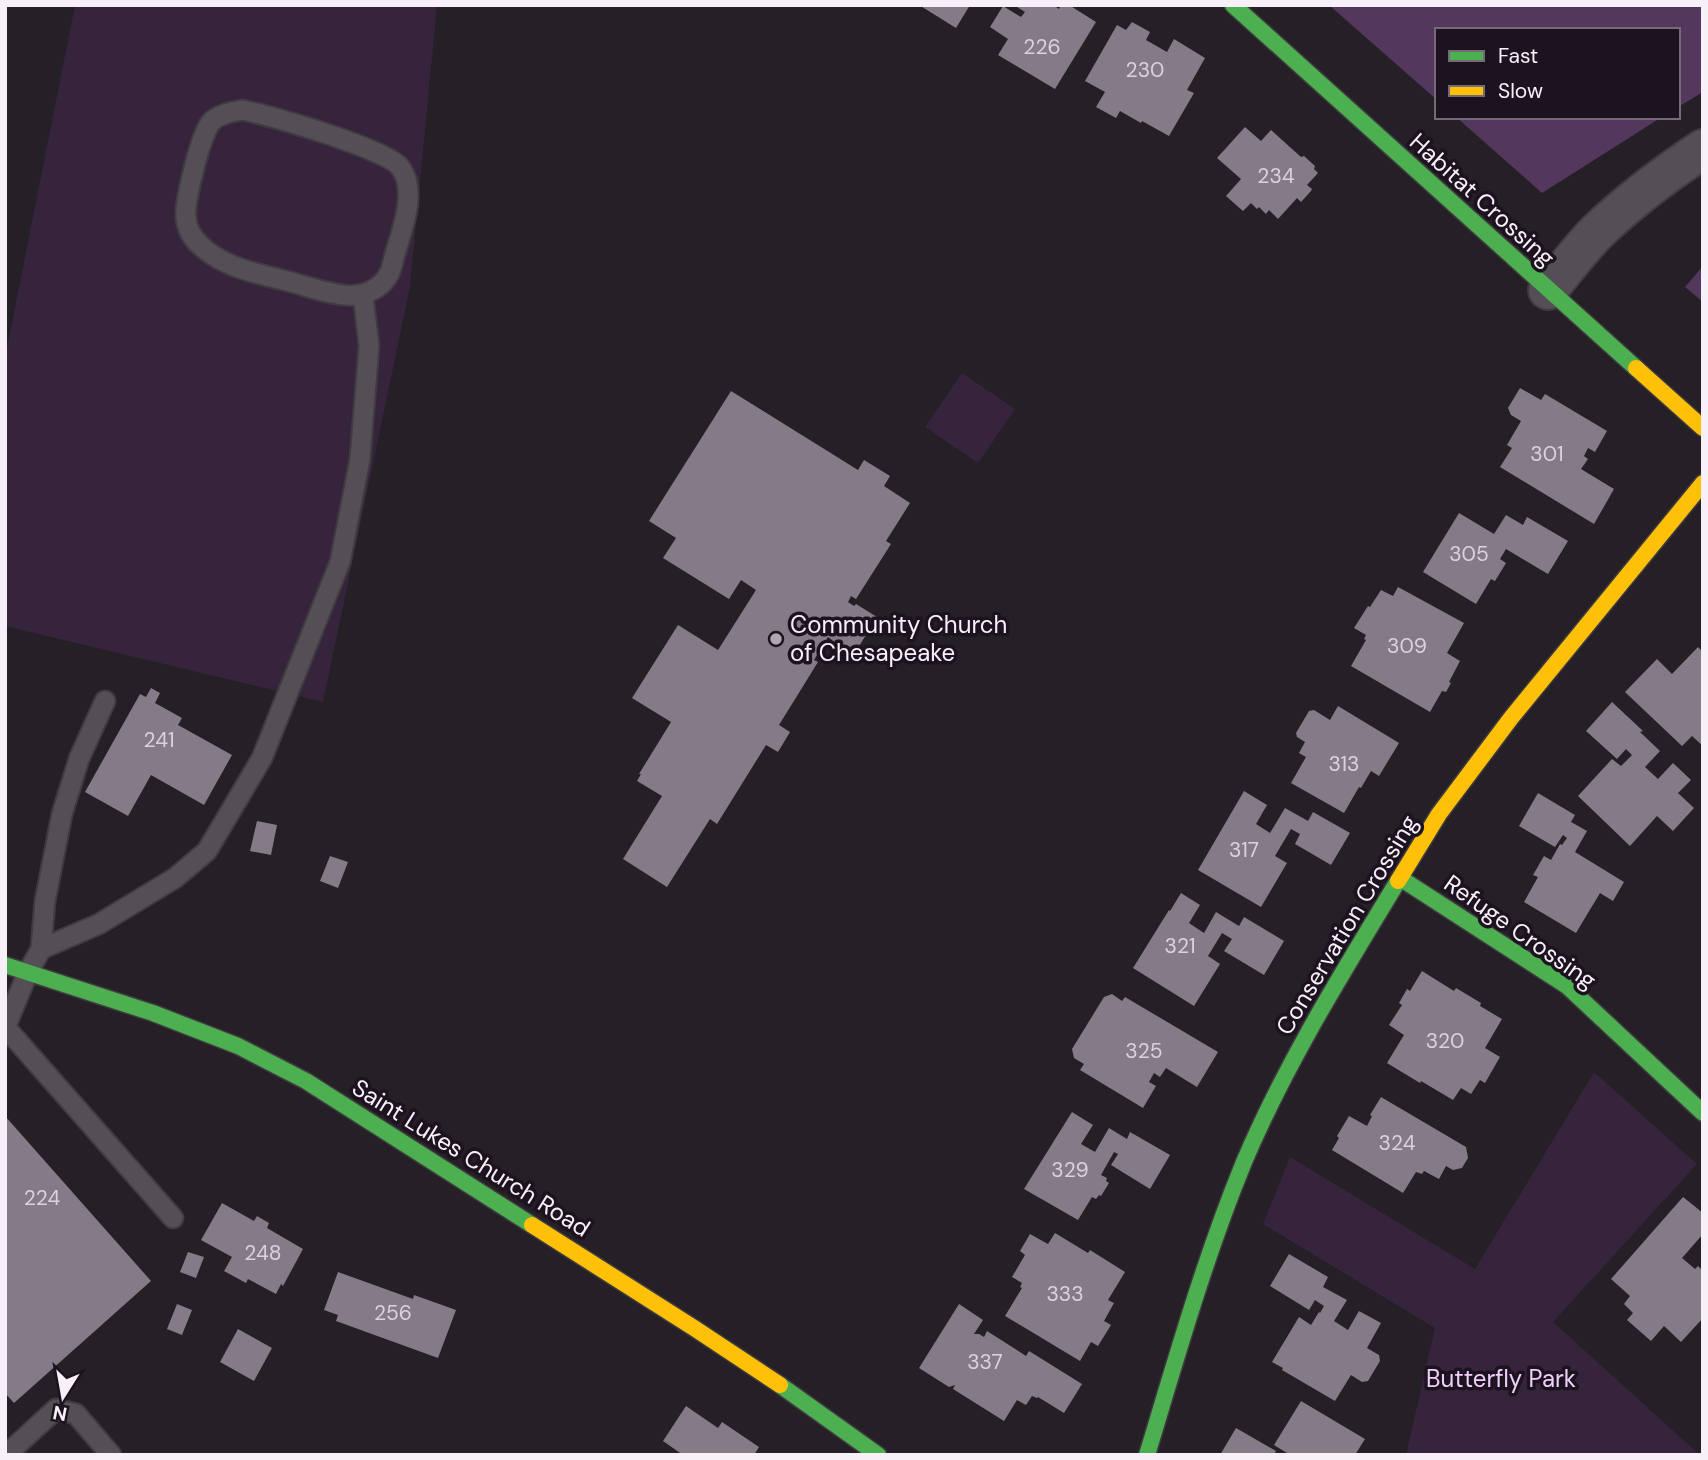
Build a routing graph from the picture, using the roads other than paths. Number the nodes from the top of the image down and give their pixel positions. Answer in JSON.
{"nodes":[{"id":1,"x":1233,"y":5,"type":"edge"},
{"id":2,"x":1703,"y":149,"type":"edge"},
{"id":3,"x":1548,"y":290,"type":"junction"},
{"id":4,"x":363,"y":295,"type":"junction"},
{"id":5,"x":1703,"y":428,"type":"edge"},
{"id":6,"x":1703,"y":483,"type":"edge"},
{"id":7,"x":104,"y":701,"type":"dead end"},
{"id":8,"x":1400,"y":878,"type":"junction"},
{"id":9,"x":41,"y":949,"type":"junction"},
{"id":10,"x":5,"y":965,"type":"edge"},
{"id":11,"x":28,"y":972,"type":"junction"},
{"id":12,"x":5,"y":1028,"type":"edge"},
{"id":13,"x":1703,"y":1113,"type":"edge"},
{"id":14,"x":173,"y":1218,"type":"dead end"},
{"id":15,"x":6,"y":1455,"type":"edge"},
{"id":16,"x":111,"y":1455,"type":"edge"},
{"id":17,"x":878,"y":1455,"type":"edge"},
{"id":18,"x":1147,"y":1455,"type":"edge"}],
"edges":[{"from":1,"to":3,"type":"street","name":"Habitat Crossing"},
{"from":2,"to":3,"type":"street"},
{"from":3,"to":5,"type":"street","name":"Habitat Crossing"},
{"from":4,"to":4,"type":"lane"},
{"from":4,"to":9,"type":"lane"},
{"from":6,"to":8,"type":"street","name":"Conservation Crossing"},
{"from":7,"to":9,"type":"lane"},
{"from":8,"to":13,"type":"street","name":"Refuge Crossing"},
{"from":8,"to":18,"type":"street","name":"Conservation Crossing"},
{"from":9,"to":11,"type":"lane"},
{"from":10,"to":11,"type":"street","name":"Saint Lukes Church Road"},
{"from":11,"to":12,"type":"lane"},
{"from":11,"to":17,"type":"street","name":"Saint Lukes Church Road"},
{"from":12,"to":14,"type":"lane"},
{"from":15,"to":16,"type":"lane"}]}
